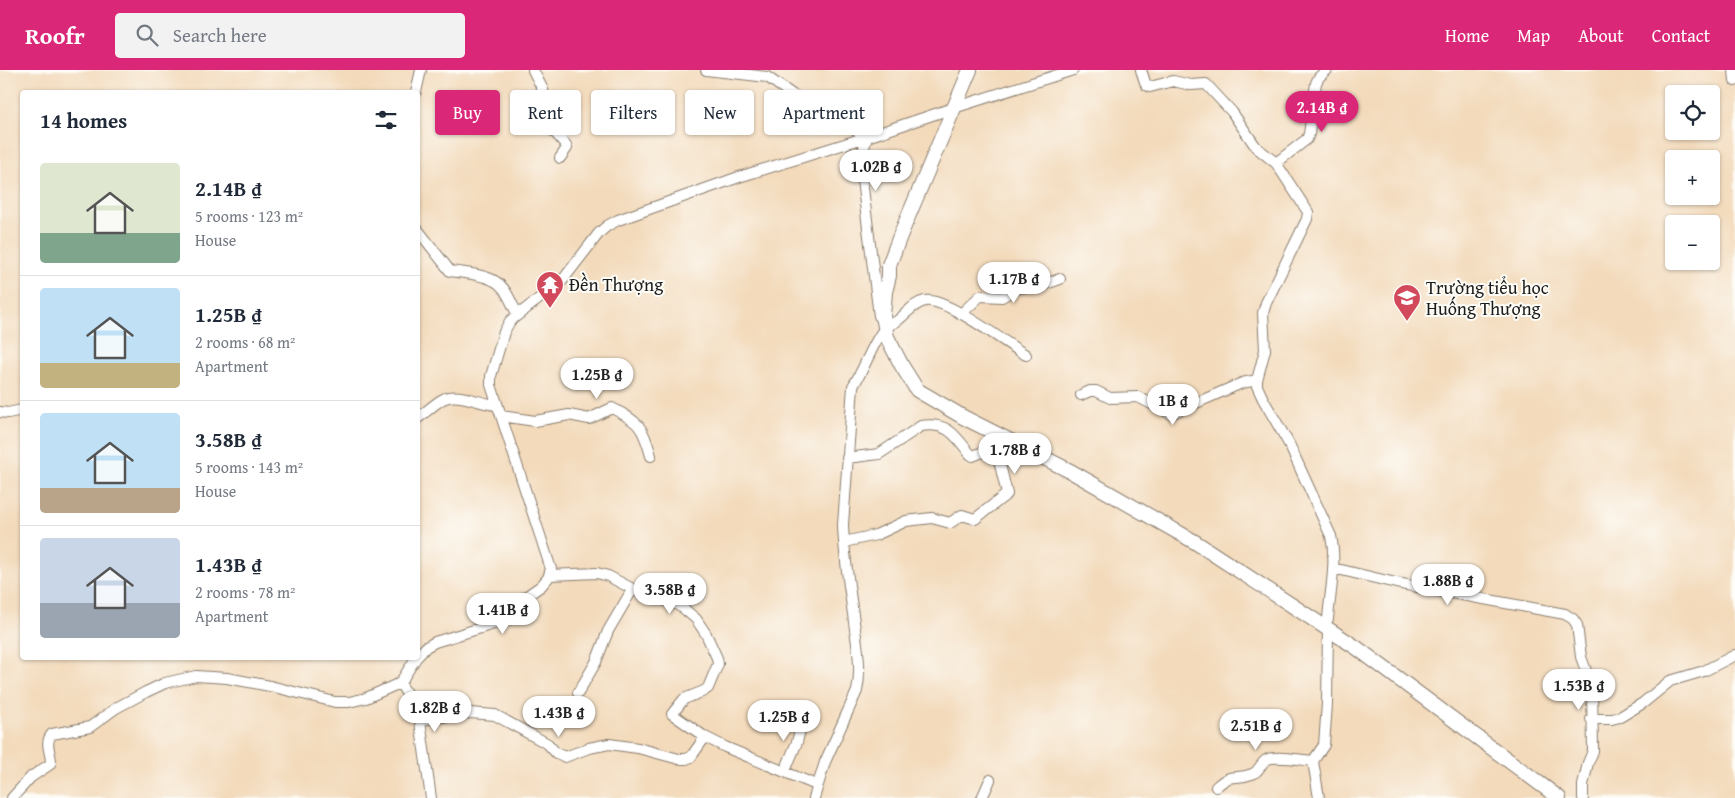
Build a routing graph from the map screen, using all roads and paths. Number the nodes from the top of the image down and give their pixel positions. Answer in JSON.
{"nodes":[{"id":1,"x":421,"y":70,"type":"edge"},
{"id":2,"x":533,"y":70,"type":"edge"},
{"id":3,"x":706,"y":70,"type":"edge"},
{"id":4,"x":970,"y":70,"type":"edge"},
{"id":5,"x":975,"y":70,"type":"edge"},
{"id":6,"x":1073,"y":70,"type":"edge"},
{"id":7,"x":1140,"y":70,"type":"edge"},
{"id":8,"x":1327,"y":70,"type":"edge"},
{"id":9,"x":1734,"y":70,"type":"edge"},
{"id":10,"x":765,"y":74,"type":"edge"},
{"id":11,"x":1735,"y":81,"type":"edge"},
{"id":12,"x":416,"y":90,"type":"edge"},
{"id":13,"x":956,"y":107,"type":"junction"},
{"id":14,"x":867,"y":137,"type":"junction"},
{"id":15,"x":560,"y":158,"type":"dead end"},
{"id":16,"x":1276,"y":163,"type":"junction"},
{"id":17,"x":420,"y":233,"type":"edge"},
{"id":18,"x":1060,"y":280,"type":"dead end"},
{"id":19,"x":517,"y":314,"type":"junction"},
{"id":20,"x":961,"y":314,"type":"junction"},
{"id":21,"x":885,"y":327,"type":"junction"},
{"id":22,"x":1026,"y":355,"type":"dead end"},
{"id":23,"x":1257,"y":380,"type":"junction"},
{"id":24,"x":1081,"y":396,"type":"dead end"},
{"id":25,"x":496,"y":405,"type":"junction"},
{"id":26,"x":20,"y":410,"type":"edge"},
{"id":27,"x":0,"y":412,"type":"edge"},
{"id":28,"x":420,"y":416,"type":"edge"},
{"id":29,"x":501,"y":416,"type":"junction"},
{"id":30,"x":651,"y":456,"type":"dead end"},
{"id":31,"x":847,"y":458,"type":"junction"},
{"id":32,"x":844,"y":542,"type":"junction"},
{"id":33,"x":1333,"y":568,"type":"junction"},
{"id":34,"x":550,"y":575,"type":"junction"},
{"id":35,"x":632,"y":590,"type":"junction"},
{"id":36,"x":1328,"y":624,"type":"junction"},
{"id":37,"x":420,"y":654,"type":"edge"},
{"id":38,"x":1735,"y":655,"type":"edge"},
{"id":39,"x":415,"y":660,"type":"edge"},
{"id":40,"x":400,"y":683,"type":"junction"},
{"id":41,"x":578,"y":692,"type":"dead end"},
{"id":42,"x":794,"y":712,"type":"dead end"},
{"id":43,"x":421,"y":720,"type":"junction"},
{"id":44,"x":1592,"y":720,"type":"junction"},
{"id":45,"x":705,"y":737,"type":"junction"},
{"id":46,"x":1313,"y":761,"type":"junction"},
{"id":47,"x":785,"y":771,"type":"junction"},
{"id":48,"x":990,"y":780,"type":"dead end"},
{"id":49,"x":816,"y":785,"type":"junction"},
{"id":50,"x":1216,"y":787,"type":"dead end"},
{"id":51,"x":12,"y":798,"type":"edge"},
{"id":52,"x":431,"y":798,"type":"edge"},
{"id":53,"x":814,"y":798,"type":"edge"},
{"id":54,"x":982,"y":798,"type":"edge"},
{"id":55,"x":1319,"y":798,"type":"edge"},
{"id":56,"x":1559,"y":798,"type":"edge"},
{"id":57,"x":1571,"y":798,"type":"edge"},
{"id":58,"x":1583,"y":798,"type":"edge"}],
"edges":[{"from":1,"to":12,"type":"street"},
{"from":2,"to":15,"type":"street"},
{"from":3,"to":10,"type":"street"},
{"from":4,"to":13,"type":"highway"},
{"from":5,"to":13,"type":"highway"},
{"from":6,"to":13,"type":"street"},
{"from":7,"to":16,"type":"street"},
{"from":8,"to":16,"type":"street"},
{"from":9,"to":11,"type":"street"},
{"from":10,"to":14,"type":"street"},
{"from":13,"to":14,"type":"street"},
{"from":13,"to":21,"type":"highway"},
{"from":14,"to":19,"type":"street"},
{"from":14,"to":21,"type":"street"},
{"from":16,"to":23,"type":"street"},
{"from":17,"to":19,"type":"street"},
{"from":18,"to":20,"type":"street"},
{"from":19,"to":25,"type":"street"},
{"from":20,"to":21,"type":"street"},
{"from":20,"to":22,"type":"street"},
{"from":21,"to":31,"type":"street"},
{"from":21,"to":36,"type":"highway"},
{"from":23,"to":24,"type":"street"},
{"from":23,"to":33,"type":"street"},
{"from":25,"to":28,"type":"street"},
{"from":25,"to":29,"type":"street"},
{"from":26,"to":27,"type":"street"},
{"from":29,"to":30,"type":"street"},
{"from":29,"to":34,"type":"street"},
{"from":31,"to":32,"type":"street"},
{"from":31,"to":32,"type":"street"},
{"from":32,"to":49,"type":"street"},
{"from":33,"to":36,"type":"street"},
{"from":33,"to":44,"type":"street"},
{"from":34,"to":35,"type":"street"},
{"from":34,"to":37,"type":"street"},
{"from":35,"to":41,"type":"street"},
{"from":35,"to":45,"type":"street"},
{"from":36,"to":46,"type":"street"},
{"from":36,"to":56,"type":"highway"},
{"from":36,"to":57,"type":"highway"},
{"from":38,"to":44,"type":"street"},
{"from":39,"to":40,"type":"street"},
{"from":40,"to":43,"type":"street"},
{"from":40,"to":51,"type":"street"},
{"from":42,"to":47,"type":"street"},
{"from":43,"to":45,"type":"street"},
{"from":43,"to":52,"type":"street"},
{"from":44,"to":58,"type":"street"},
{"from":45,"to":47,"type":"street"},
{"from":46,"to":50,"type":"street"},
{"from":46,"to":55,"type":"street"},
{"from":47,"to":49,"type":"street"},
{"from":48,"to":54,"type":"street"},
{"from":49,"to":53,"type":"street"}]}
